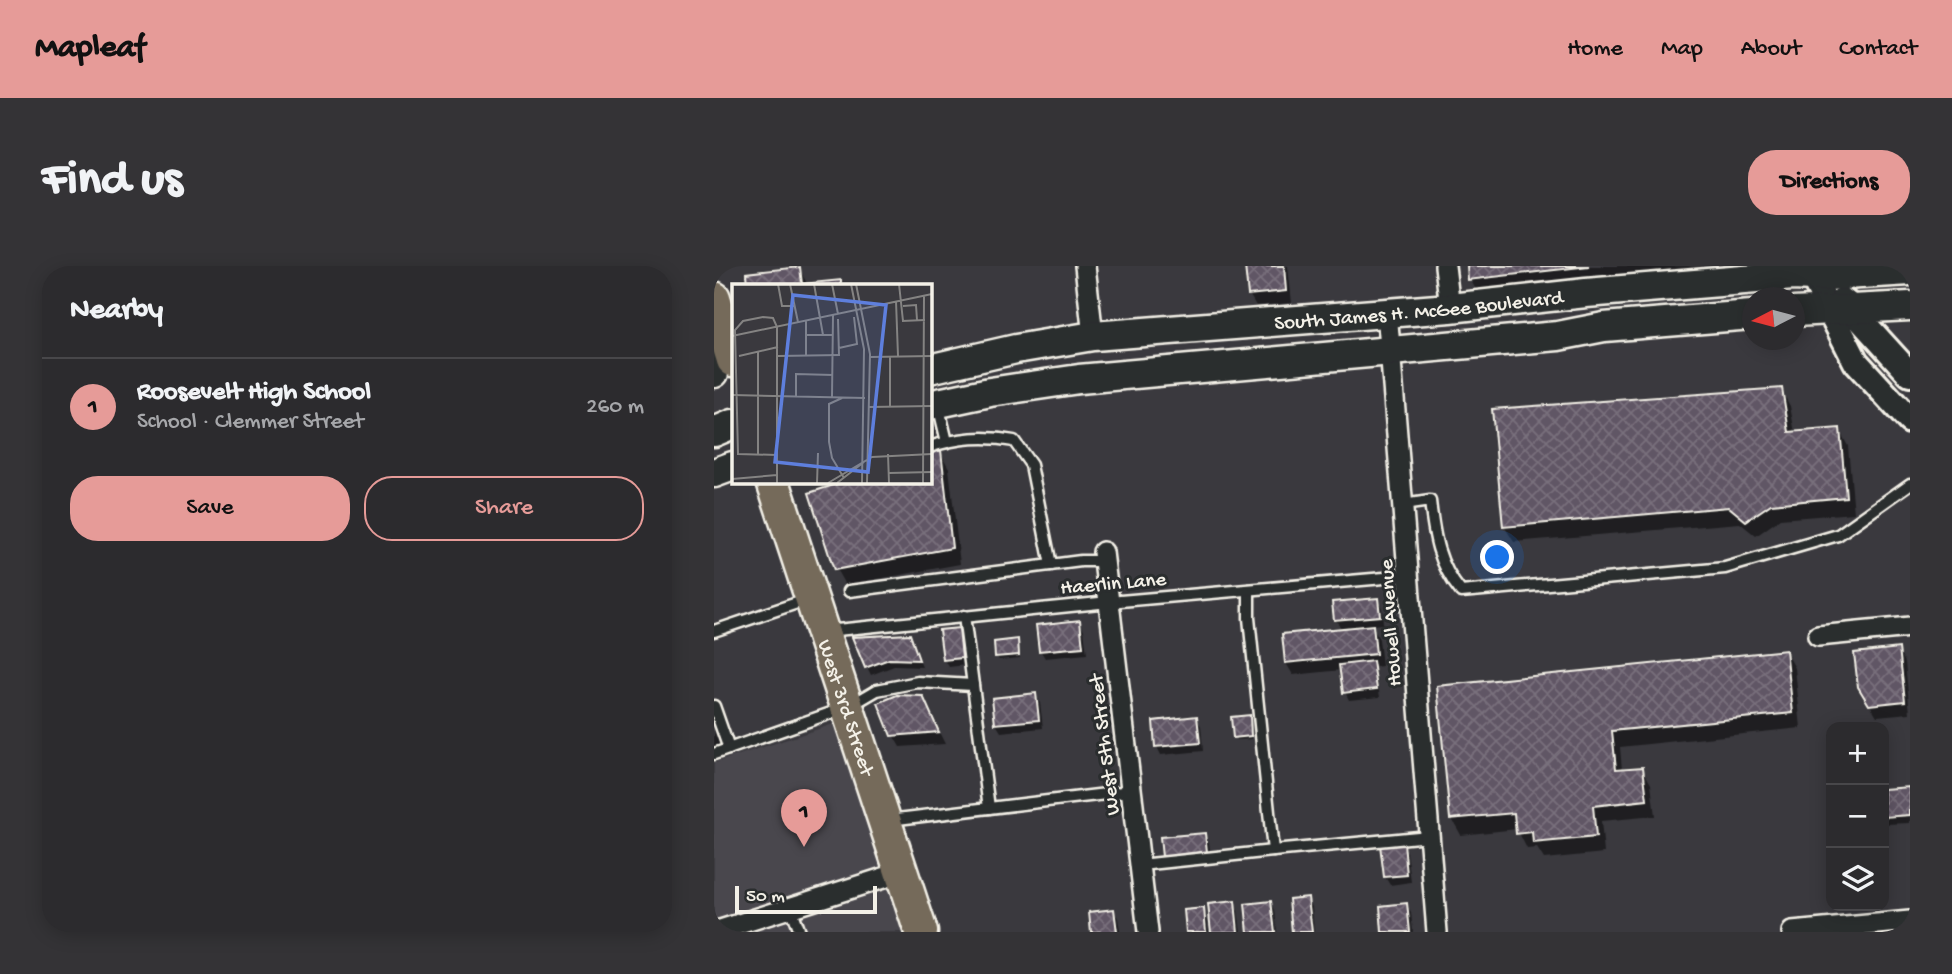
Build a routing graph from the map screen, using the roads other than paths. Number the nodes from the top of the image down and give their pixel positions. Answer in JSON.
{"nodes":[{"id":1,"x":1085,"y":266,"type":"edge"},
{"id":2,"x":1445,"y":266,"type":"edge"},
{"id":3,"x":1809,"y":271,"type":"edge"},
{"id":4,"x":1910,"y":271,"type":"edge"},
{"id":5,"x":716,"y":305,"type":"edge"},
{"id":6,"x":1910,"y":306,"type":"edge"},
{"id":7,"x":1450,"y":308,"type":"junction"},
{"id":8,"x":1843,"y":310,"type":"junction"},
{"id":9,"x":1387,"y":311,"type":"junction"},
{"id":10,"x":1805,"y":312,"type":"edge"},
{"id":11,"x":1742,"y":316,"type":"edge"},
{"id":12,"x":1093,"y":336,"type":"junction"},
{"id":13,"x":1391,"y":351,"type":"junction"},
{"id":14,"x":732,"y":357,"type":"edge"},
{"id":15,"x":931,"y":369,"type":"edge"},
{"id":16,"x":714,"y":373,"type":"edge"},
{"id":17,"x":1910,"y":373,"type":"edge"},
{"id":18,"x":934,"y":404,"type":"edge"},
{"id":19,"x":1910,"y":421,"type":"edge"},
{"id":20,"x":732,"y":424,"type":"edge"},
{"id":21,"x":714,"y":432,"type":"edge"},
{"id":22,"x":947,"y":442,"type":"junction"},
{"id":23,"x":931,"y":446,"type":"edge"},
{"id":24,"x":732,"y":466,"type":"edge"},
{"id":25,"x":714,"y":473,"type":"edge"},
{"id":26,"x":774,"y":483,"type":"edge"},
{"id":27,"x":1910,"y":484,"type":"edge"},
{"id":28,"x":1403,"y":505,"type":"junction"},
{"id":29,"x":1104,"y":557,"type":"joint"},
{"id":30,"x":1051,"y":565,"type":"junction"},
{"id":31,"x":1407,"y":576,"type":"junction"},
{"id":32,"x":1248,"y":590,"type":"junction"},
{"id":33,"x":849,"y":591,"type":"dead end"},
{"id":34,"x":813,"y":598,"type":"junction"},
{"id":35,"x":1109,"y":602,"type":"junction"},
{"id":36,"x":964,"y":616,"type":"junction"},
{"id":37,"x":1910,"y":627,"type":"edge"},
{"id":38,"x":714,"y":631,"type":"edge"},
{"id":39,"x":823,"y":631,"type":"junction"},
{"id":40,"x":1818,"y":636,"type":"dead end"},
{"id":41,"x":973,"y":685,"type":"junction"},
{"id":42,"x":714,"y":706,"type":"edge"},
{"id":43,"x":848,"y":707,"type":"junction"},
{"id":44,"x":729,"y":748,"type":"junction"},
{"id":45,"x":714,"y":754,"type":"edge"},
{"id":46,"x":1131,"y":791,"type":"junction"},
{"id":47,"x":989,"y":808,"type":"junction"},
{"id":48,"x":885,"y":821,"type":"junction"},
{"id":49,"x":1429,"y":836,"type":"junction"},
{"id":50,"x":1273,"y":851,"type":"junction"},
{"id":51,"x":1140,"y":865,"type":"junction"},
{"id":52,"x":902,"y":872,"type":"junction"},
{"id":53,"x":790,"y":907,"type":"junction"},
{"id":54,"x":1910,"y":922,"type":"edge"},
{"id":55,"x":1860,"y":929,"type":"edge"},
{"id":56,"x":714,"y":932,"type":"edge"},
{"id":57,"x":799,"y":932,"type":"edge"},
{"id":58,"x":921,"y":932,"type":"edge"},
{"id":59,"x":1148,"y":932,"type":"edge"},
{"id":60,"x":1437,"y":932,"type":"edge"},
{"id":61,"x":1792,"y":932,"type":"edge"}],
"edges":[{"from":1,"to":12,"type":"street"},
{"from":2,"to":7,"type":"street"},
{"from":3,"to":4,"type":"main road","name":"South James H. McGee Boulevard"},
{"from":3,"to":7,"type":"main road","name":"South James H. McGee Boulevard"},
{"from":3,"to":8,"type":"street"},
{"from":5,"to":14,"type":"main road"},
{"from":5,"to":16,"type":"main road"},
{"from":6,"to":8,"type":"main road"},
{"from":7,"to":9,"type":"main road","name":"South James H. McGee Boulevard"},
{"from":8,"to":10,"type":"main road"},
{"from":8,"to":17,"type":"street"},
{"from":8,"to":19,"type":"street"},
{"from":9,"to":12,"type":"main road","name":"South James H. McGee Boulevard"},
{"from":9,"to":13,"type":"street","name":"Howell Avenue"},
{"from":11,"to":13,"type":"main road","name":"South James H. McGee Boulevard"},
{"from":12,"to":15,"type":"main road","name":"South James H. McGee Boulevard"},
{"from":13,"to":18,"type":"main road","name":"South James H. McGee Boulevard"},
{"from":13,"to":28,"type":"street","name":"Howell Avenue"},
{"from":18,"to":22,"type":"lane"},
{"from":20,"to":21,"type":"main road"},
{"from":22,"to":23,"type":"lane"},
{"from":22,"to":30,"type":"lane"},
{"from":24,"to":25,"type":"main road"},
{"from":26,"to":34,"type":"main road","name":"West 3rd Street"},
{"from":27,"to":28,"type":"lane"},
{"from":28,"to":31,"type":"street","name":"Howell Avenue"},
{"from":29,"to":30,"type":"lane"},
{"from":29,"to":35,"type":"street","name":"West 5th Street"},
{"from":30,"to":33,"type":"lane"},
{"from":31,"to":32,"type":"lane","name":"Haerlin Lane"},
{"from":31,"to":49,"type":"street","name":"Howell Avenue"},
{"from":32,"to":35,"type":"lane","name":"Haerlin Lane"},
{"from":32,"to":50,"type":"lane"},
{"from":34,"to":38,"type":"lane"},
{"from":34,"to":39,"type":"main road","name":"West 3rd Street"},
{"from":35,"to":36,"type":"lane","name":"Haerlin Lane"},
{"from":35,"to":46,"type":"street","name":"West 5th Street"},
{"from":36,"to":39,"type":"lane","name":"Haerlin Lane"},
{"from":36,"to":41,"type":"lane"},
{"from":37,"to":40,"type":"street"},
{"from":39,"to":43,"type":"main road","name":"West 3rd Street"},
{"from":41,"to":43,"type":"lane"},
{"from":41,"to":47,"type":"lane"},
{"from":42,"to":44,"type":"lane"},
{"from":43,"to":44,"type":"lane"},
{"from":43,"to":48,"type":"main road","name":"West 3rd Street"},
{"from":44,"to":45,"type":"lane"},
{"from":46,"to":47,"type":"lane"},
{"from":46,"to":51,"type":"street","name":"West 5th Street"},
{"from":47,"to":48,"type":"lane"},
{"from":48,"to":52,"type":"main road","name":"West 3rd Street"},
{"from":49,"to":50,"type":"lane"},
{"from":49,"to":60,"type":"street","name":"Howell Avenue"},
{"from":50,"to":51,"type":"lane"},
{"from":51,"to":59,"type":"street","name":"West 5th Street"},
{"from":52,"to":53,"type":"street"},
{"from":52,"to":58,"type":"main road","name":"West 3rd Street"},
{"from":53,"to":56,"type":"street"},
{"from":53,"to":57,"type":"lane"},
{"from":54,"to":55,"type":"street"},
{"from":55,"to":61,"type":"street"}]}
